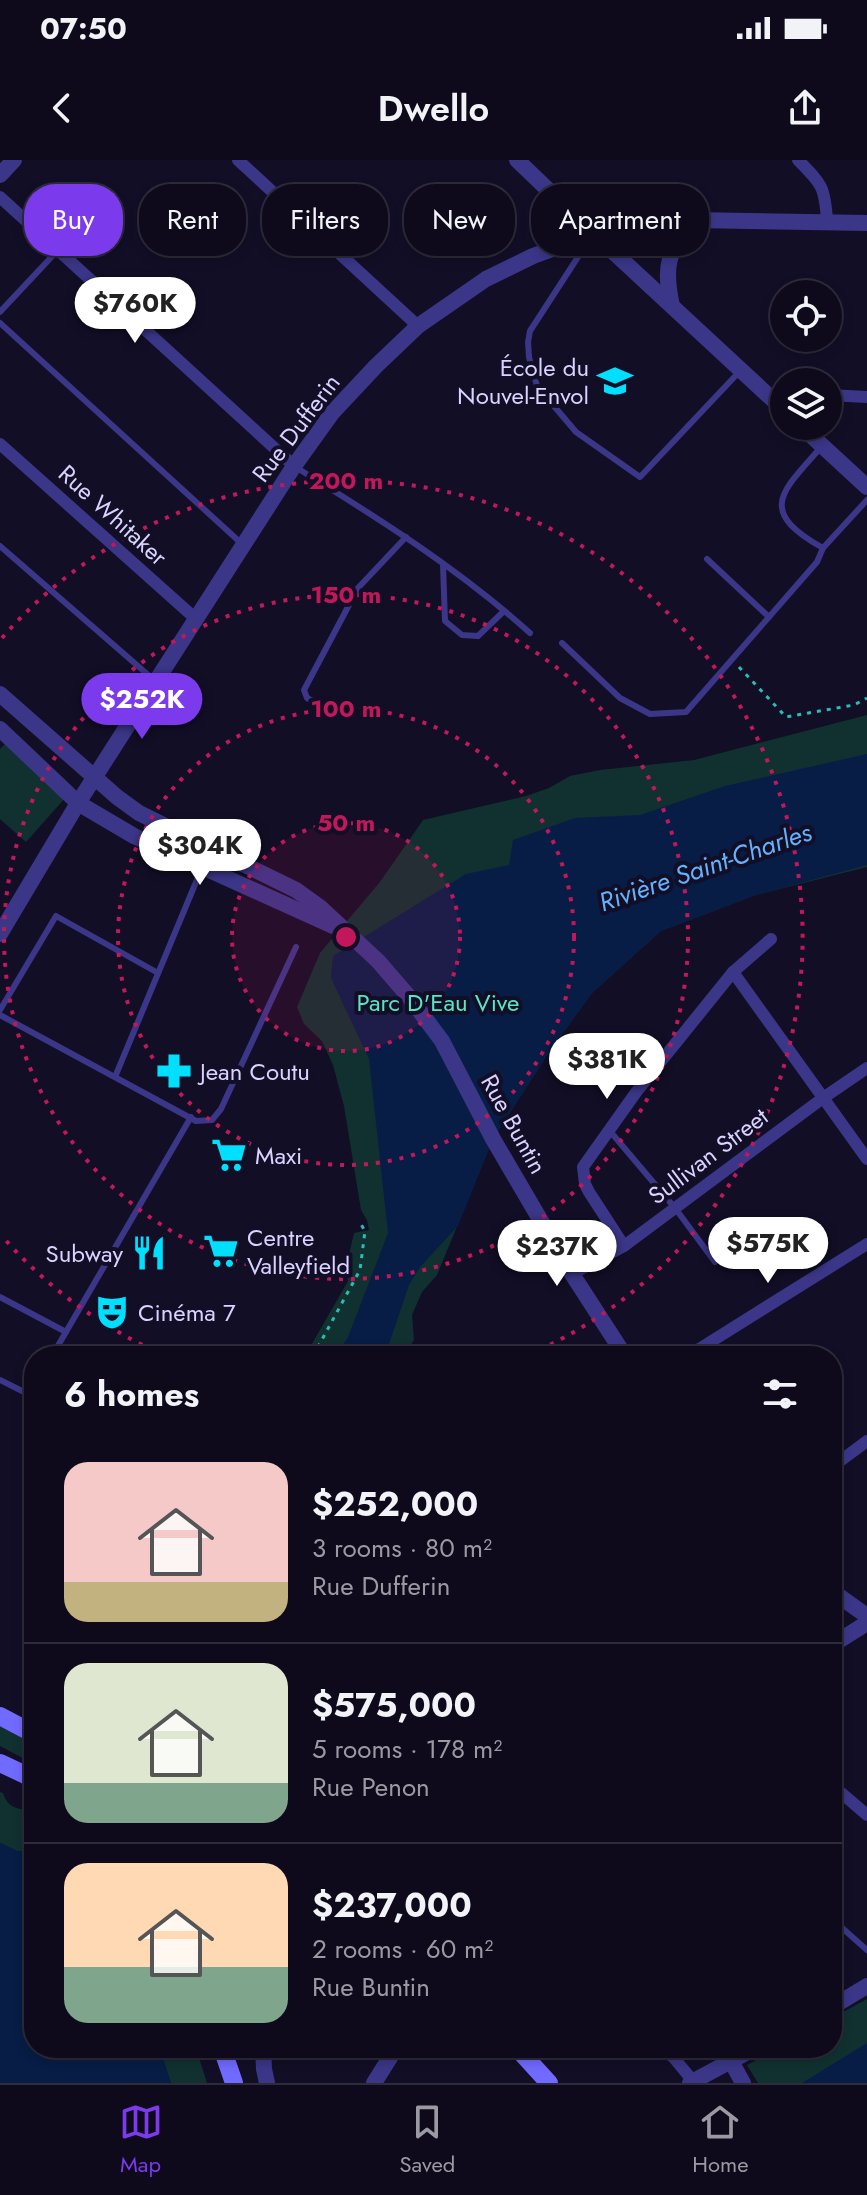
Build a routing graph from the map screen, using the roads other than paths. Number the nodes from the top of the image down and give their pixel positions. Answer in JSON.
{"nodes":[{"id":1,"x":14,"y":160,"type":"edge"},
{"id":2,"x":238,"y":160,"type":"edge"},
{"id":3,"x":517,"y":160,"type":"edge"},
{"id":4,"x":798,"y":160,"type":"edge"},
{"id":5,"x":0,"y":175,"type":"edge"},
{"id":6,"x":542,"y":184,"type":"edge"},
{"id":7,"x":0,"y":197,"type":"edge"},
{"id":8,"x":24,"y":219,"type":"edge"},
{"id":9,"x":709,"y":220,"type":"edge"},
{"id":10,"x":827,"y":221,"type":"junction"},
{"id":11,"x":867,"y":223,"type":"edge"},
{"id":12,"x":52,"y":256,"type":"edge"},
{"id":13,"x":65,"y":256,"type":"edge"},
{"id":14,"x":533,"y":256,"type":"edge"},
{"id":15,"x":579,"y":256,"type":"edge"},
{"id":16,"x":618,"y":256,"type":"edge"},
{"id":17,"x":671,"y":256,"type":"edge"},
{"id":18,"x":672,"y":306,"type":"junction"},
{"id":19,"x":0,"y":312,"type":"edge"},
{"id":20,"x":0,"y":323,"type":"edge"},
{"id":21,"x":418,"y":326,"type":"junction"},
{"id":22,"x":741,"y":371,"type":"junction"},
{"id":23,"x":764,"y":392,"type":"junction"},
{"id":24,"x":770,"y":392,"type":"edge"},
{"id":25,"x":842,"y":396,"type":"edge"},
{"id":26,"x":770,"y":397,"type":"edge"},
{"id":27,"x":867,"y":397,"type":"edge"},
{"id":28,"x":816,"y":440,"type":"edge"},
{"id":29,"x":0,"y":444,"type":"edge"},
{"id":30,"x":822,"y":446,"type":"junction"},
{"id":31,"x":294,"y":466,"type":"junction"},
{"id":32,"x":867,"y":487,"type":"edge"},
{"id":33,"x":867,"y":500,"type":"edge"},
{"id":34,"x":406,"y":537,"type":"junction"},
{"id":35,"x":0,"y":546,"type":"edge"},
{"id":36,"x":243,"y":546,"type":"junction"},
{"id":37,"x":823,"y":548,"type":"junction"},
{"id":38,"x":707,"y":559,"type":"dead end"},
{"id":39,"x":443,"y":565,"type":"junction"},
{"id":40,"x":504,"y":611,"type":"junction"},
{"id":41,"x":769,"y":617,"type":"junction"},
{"id":42,"x":196,"y":619,"type":"junction"},
{"id":43,"x":530,"y":633,"type":"dead end"},
{"id":44,"x":562,"y":643,"type":"dead end"},
{"id":45,"x":156,"y":682,"type":"junction"},
{"id":46,"x":0,"y":694,"type":"edge"},
{"id":47,"x":338,"y":715,"type":"dead end"},
{"id":48,"x":0,"y":729,"type":"edge"},
{"id":49,"x":95,"y":778,"type":"junction"},
{"id":50,"x":78,"y":803,"type":"junction"},
{"id":51,"x":202,"y":866,"type":"junction"},
{"id":52,"x":349,"y":935,"type":"junction"},
{"id":53,"x":1,"y":936,"type":"edge"},
{"id":54,"x":771,"y":939,"type":"dead end"},
{"id":55,"x":296,"y":947,"type":"dead end"},
{"id":56,"x":733,"y":972,"type":"junction"},
{"id":57,"x":158,"y":973,"type":"junction"},
{"id":58,"x":0,"y":1013,"type":"edge"},
{"id":59,"x":867,"y":1068,"type":"edge"},
{"id":60,"x":115,"y":1077,"type":"junction"},
{"id":61,"x":823,"y":1098,"type":"junction"},
{"id":62,"x":191,"y":1117,"type":"junction"},
{"id":63,"x":609,"y":1130,"type":"junction"},
{"id":64,"x":867,"y":1159,"type":"edge"},
{"id":65,"x":675,"y":1208,"type":"junction"},
{"id":66,"x":867,"y":1244,"type":"edge"},
{"id":67,"x":624,"y":1246,"type":"junction"},
{"id":68,"x":715,"y":1262,"type":"dead end"},
{"id":69,"x":572,"y":1274,"type":"junction"},
{"id":70,"x":0,"y":1297,"type":"edge"},
{"id":71,"x":66,"y":1332,"type":"junction"},
{"id":72,"x":58,"y":1346,"type":"edge"},
{"id":73,"x":619,"y":1346,"type":"edge"},
{"id":74,"x":704,"y":1346,"type":"edge"},
{"id":75,"x":0,"y":1380,"type":"edge"},
{"id":76,"x":24,"y":1391,"type":"edge"},
{"id":77,"x":867,"y":1441,"type":"edge"},
{"id":78,"x":842,"y":1460,"type":"edge"},
{"id":79,"x":842,"y":1598,"type":"edge"},
{"id":80,"x":867,"y":1616,"type":"edge"},
{"id":81,"x":867,"y":1623,"type":"edge"},
{"id":82,"x":842,"y":1639,"type":"edge"},
{"id":83,"x":0,"y":1716,"type":"edge"},
{"id":84,"x":24,"y":1729,"type":"edge"},
{"id":85,"x":0,"y":1763,"type":"edge"},
{"id":86,"x":24,"y":1774,"type":"edge"},
{"id":87,"x":842,"y":1794,"type":"edge"},
{"id":88,"x":867,"y":1815,"type":"edge"},
{"id":89,"x":842,"y":1928,"type":"edge"},
{"id":90,"x":867,"y":1950,"type":"edge"},
{"id":91,"x":867,"y":1986,"type":"edge"},
{"id":92,"x":842,"y":2001,"type":"edge"},
{"id":93,"x":225,"y":2058,"type":"edge"},
{"id":94,"x":263,"y":2058,"type":"edge"},
{"id":95,"x":390,"y":2058,"type":"edge"},
{"id":96,"x":526,"y":2058,"type":"edge"},
{"id":97,"x":674,"y":2058,"type":"edge"},
{"id":98,"x":737,"y":2058,"type":"edge"},
{"id":99,"x":731,"y":2061,"type":"junction"},
{"id":100,"x":691,"y":2082,"type":"edge"},
{"id":101,"x":234,"y":2083,"type":"edge"},
{"id":102,"x":267,"y":2083,"type":"edge"},
{"id":103,"x":374,"y":2083,"type":"edge"},
{"id":104,"x":549,"y":2083,"type":"edge"},
{"id":105,"x":743,"y":2083,"type":"edge"}],
"edges":[{"from":1,"to":5,"type":"street"},
{"from":2,"to":21,"type":"street"},
{"from":3,"to":6,"type":"street"},
{"from":4,"to":10,"type":"street"},
{"from":7,"to":8,"type":"street"},
{"from":9,"to":10,"type":"street","name":"Rue Dufferin"},
{"from":10,"to":11,"type":"street","name":"Rue Dufferin"},
{"from":12,"to":19,"type":"lane"},
{"from":13,"to":31,"type":"street"},
{"from":14,"to":21,"type":"street","name":"Rue Dufferin"},
{"from":15,"to":22,"type":"lane"},
{"from":16,"to":18,"type":"street"},
{"from":17,"to":18,"type":"street"},
{"from":18,"to":22,"type":"street"},
{"from":20,"to":36,"type":"lane"},
{"from":21,"to":31,"type":"street","name":"Rue Dufferin"},
{"from":22,"to":23,"type":"street"},
{"from":23,"to":24,"type":"street"},
{"from":23,"to":26,"type":"street"},
{"from":25,"to":27,"type":"street"},
{"from":28,"to":30,"type":"street"},
{"from":29,"to":42,"type":"street","name":"Rue Whitaker"},
{"from":30,"to":32,"type":"street"},
{"from":30,"to":37,"type":"lane"},
{"from":31,"to":34,"type":"lane"},
{"from":31,"to":36,"type":"street","name":"Rue Dufferin"},
{"from":33,"to":37,"type":"lane"},
{"from":34,"to":39,"type":"lane"},
{"from":34,"to":47,"type":"lane"},
{"from":35,"to":45,"type":"lane"},
{"from":36,"to":42,"type":"street","name":"Rue Dufferin"},
{"from":37,"to":41,"type":"lane"},
{"from":38,"to":41,"type":"lane"},
{"from":39,"to":40,"type":"lane"},
{"from":39,"to":40,"type":"lane"},
{"from":40,"to":43,"type":"lane"},
{"from":41,"to":44,"type":"lane"},
{"from":42,"to":45,"type":"street","name":"Rue Dufferin"},
{"from":45,"to":49,"type":"street","name":"Rue Dufferin"},
{"from":46,"to":49,"type":"street","name":"Rue Buntin"},
{"from":48,"to":50,"type":"street","name":"Rue Buntin"},
{"from":49,"to":50,"type":"street","name":"Rue Dufferin"},
{"from":49,"to":52,"type":"street","name":"Rue Buntin"},
{"from":50,"to":51,"type":"street","name":"Rue Buntin"},
{"from":50,"to":53,"type":"street","name":"Rue Dufferin"},
{"from":51,"to":52,"type":"street","name":"Rue Buntin"},
{"from":51,"to":57,"type":"lane"},
{"from":52,"to":69,"type":"street","name":"Rue Buntin"},
{"from":54,"to":56,"type":"street"},
{"from":55,"to":62,"type":"lane"},
{"from":56,"to":61,"type":"street"},
{"from":56,"to":63,"type":"street"},
{"from":57,"to":58,"type":"lane"},
{"from":57,"to":60,"type":"lane"},
{"from":58,"to":60,"type":"lane"},
{"from":59,"to":61,"type":"street","name":"Sullivan Street"},
{"from":60,"to":62,"type":"lane"},
{"from":61,"to":64,"type":"street"},
{"from":61,"to":65,"type":"street","name":"Sullivan Street"},
{"from":62,"to":71,"type":"lane"},
{"from":63,"to":65,"type":"lane"},
{"from":63,"to":67,"type":"street"},
{"from":65,"to":67,"type":"street","name":"Sullivan Street"},
{"from":65,"to":68,"type":"lane"},
{"from":66,"to":74,"type":"street"},
{"from":67,"to":69,"type":"street","name":"Sullivan Street"},
{"from":69,"to":73,"type":"street","name":"Rue Buntin"},
{"from":70,"to":71,"type":"lane"},
{"from":71,"to":72,"type":"lane"},
{"from":75,"to":76,"type":"lane"},
{"from":77,"to":78,"type":"street"},
{"from":79,"to":80,"type":"street"},
{"from":81,"to":82,"type":"street"},
{"from":83,"to":84,"type":"main road"},
{"from":85,"to":86,"type":"main road"},
{"from":87,"to":88,"type":"street"},
{"from":89,"to":90,"type":"lane"},
{"from":91,"to":92,"type":"street"},
{"from":93,"to":101,"type":"main road"},
{"from":94,"to":102,"type":"street"},
{"from":95,"to":103,"type":"street"},
{"from":96,"to":104,"type":"main road"},
{"from":97,"to":100,"type":"street"},
{"from":98,"to":99,"type":"street"},
{"from":99,"to":100,"type":"street"},
{"from":99,"to":105,"type":"street"}]}
